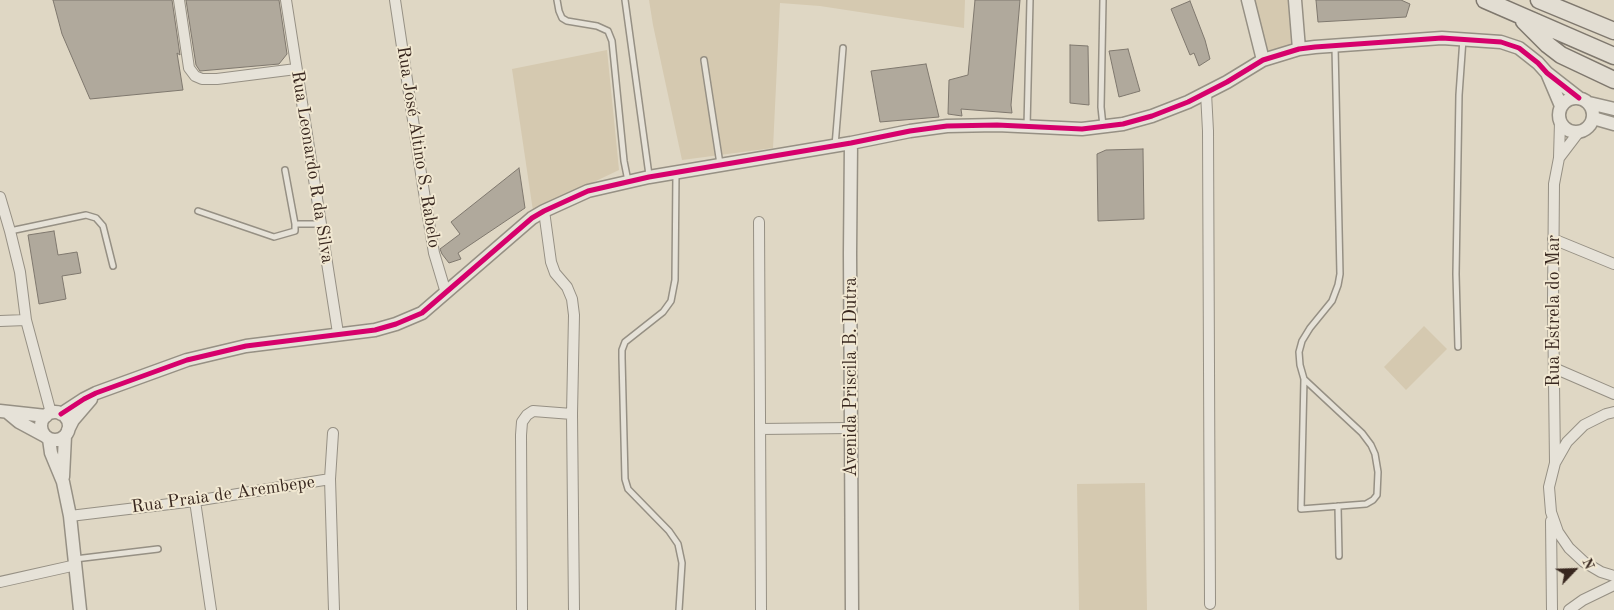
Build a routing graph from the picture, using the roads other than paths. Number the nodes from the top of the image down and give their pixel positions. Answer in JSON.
{"nodes":[{"id":1,"x":179,"y":0,"type":"edge"},
{"id":2,"x":286,"y":0,"type":"edge"},
{"id":3,"x":395,"y":0,"type":"edge"},
{"id":4,"x":557,"y":0,"type":"edge"},
{"id":5,"x":625,"y":0,"type":"edge"},
{"id":6,"x":1030,"y":0,"type":"edge"},
{"id":7,"x":1103,"y":0,"type":"edge"},
{"id":8,"x":1248,"y":0,"type":"edge"},
{"id":9,"x":1295,"y":0,"type":"edge"},
{"id":10,"x":1485,"y":0,"type":"edge"},
{"id":11,"x":1539,"y":0,"type":"edge"},
{"id":12,"x":1517,"y":14,"type":"junction"},
{"id":13,"x":1614,"y":31,"type":"edge"},
{"id":14,"x":1463,"y":39,"type":"junction"},
{"id":15,"x":1334,"y":46,"type":"junction"},
{"id":16,"x":843,"y":48,"type":"dead end"},
{"id":17,"x":1299,"y":49,"type":"junction"},
{"id":18,"x":1614,"y":56,"type":"edge"},
{"id":19,"x":704,"y":60,"type":"dead end"},
{"id":20,"x":1263,"y":60,"type":"junction"},
{"id":21,"x":296,"y":69,"type":"junction"},
{"id":22,"x":1547,"y":73,"type":"junction"},
{"id":23,"x":1614,"y":80,"type":"edge"},
{"id":24,"x":1206,"y":93,"type":"junction"},
{"id":25,"x":1584,"y":100,"type":"junction"},
{"id":26,"x":1561,"y":106,"type":"junction"},
{"id":27,"x":1614,"y":109,"type":"edge"},
{"id":28,"x":1593,"y":118,"type":"junction"},
{"id":29,"x":1560,"y":122,"type":"junction"},
{"id":30,"x":1614,"y":124,"type":"edge"},
{"id":31,"x":1027,"y":126,"type":"junction"},
{"id":32,"x":1103,"y":126,"type":"junction"},
{"id":33,"x":1578,"y":132,"type":"junction"},
{"id":34,"x":851,"y":143,"type":"junction"},
{"id":35,"x":835,"y":146,"type":"junction"},
{"id":36,"x":1559,"y":158,"type":"junction"},
{"id":37,"x":720,"y":165,"type":"junction"},
{"id":38,"x":285,"y":170,"type":"dead end"},
{"id":39,"x":676,"y":172,"type":"junction"},
{"id":40,"x":649,"y":177,"type":"junction"},
{"id":41,"x":628,"y":182,"type":"junction"},
{"id":42,"x":0,"y":197,"type":"edge"},
{"id":43,"x":544,"y":210,"type":"junction"},
{"id":44,"x":198,"y":211,"type":"dead end"},
{"id":45,"x":759,"y":222,"type":"dead end"},
{"id":46,"x":295,"y":224,"type":"junction"},
{"id":47,"x":321,"y":224,"type":"junction"},
{"id":48,"x":10,"y":231,"type":"junction"},
{"id":49,"x":1553,"y":238,"type":"junction"},
{"id":50,"x":1614,"y":264,"type":"edge"},
{"id":51,"x":113,"y":266,"type":"dead end"},
{"id":52,"x":446,"y":293,"type":"junction"},
{"id":53,"x":26,"y":320,"type":"junction"},
{"id":54,"x":0,"y":321,"type":"edge"},
{"id":55,"x":338,"y":334,"type":"junction"},
{"id":56,"x":1458,"y":347,"type":"dead end"},
{"id":57,"x":1554,"y":368,"type":"junction"},
{"id":58,"x":1304,"y":379,"type":"junction"},
{"id":59,"x":96,"y":393,"type":"junction"},
{"id":60,"x":1614,"y":394,"type":"edge"},
{"id":61,"x":4,"y":412,"type":"edge"},
{"id":62,"x":1614,"y":412,"type":"edge"},
{"id":63,"x":52,"y":414,"type":"junction"},
{"id":64,"x":572,"y":414,"type":"junction"},
{"id":65,"x":851,"y":428,"type":"junction"},
{"id":66,"x":760,"y":429,"type":"junction"},
{"id":67,"x":67,"y":433,"type":"junction"},
{"id":68,"x":333,"y":433,"type":"dead end"},
{"id":69,"x":47,"y":438,"type":"junction"},
{"id":70,"x":1554,"y":463,"type":"junction"},
{"id":71,"x":330,"y":479,"type":"junction"},
{"id":72,"x":63,"y":482,"type":"junction"},
{"id":73,"x":195,"y":501,"type":"junction"},
{"id":74,"x":1338,"y":506,"type":"junction"},
{"id":75,"x":1551,"y":512,"type":"junction"},
{"id":76,"x":70,"y":516,"type":"junction"},
{"id":77,"x":158,"y":549,"type":"dead end"},
{"id":78,"x":1339,"y":556,"type":"dead end"},
{"id":79,"x":75,"y":562,"type":"junction"},
{"id":80,"x":1614,"y":576,"type":"edge"},
{"id":81,"x":0,"y":582,"type":"edge"},
{"id":82,"x":1614,"y":585,"type":"edge"},
{"id":83,"x":1210,"y":604,"type":"dead end"},
{"id":84,"x":80,"y":610,"type":"edge"},
{"id":85,"x":212,"y":610,"type":"edge"},
{"id":86,"x":334,"y":610,"type":"edge"},
{"id":87,"x":522,"y":610,"type":"edge"},
{"id":88,"x":574,"y":610,"type":"edge"},
{"id":89,"x":679,"y":610,"type":"edge"},
{"id":90,"x":761,"y":610,"type":"edge"},
{"id":91,"x":852,"y":610,"type":"edge"},
{"id":92,"x":1552,"y":610,"type":"edge"},
{"id":93,"x":1569,"y":610,"type":"edge"}],
"edges":[{"from":1,"to":21,"type":"street"},
{"from":2,"to":21,"type":"street","name":"Rua Leonardo R da Silva"},
{"from":3,"to":52,"type":"street","name":"Rua José Altino S. Rabelo"},
{"from":4,"to":41,"type":"lane"},
{"from":5,"to":40,"type":"lane"},
{"from":6,"to":31,"type":"lane"},
{"from":7,"to":32,"type":"lane"},
{"from":8,"to":20,"type":"street"},
{"from":9,"to":17,"type":"street"},
{"from":10,"to":12,"type":"highway"},
{"from":11,"to":13,"type":"highway"},
{"from":12,"to":18,"type":"highway"},
{"from":12,"to":23,"type":"highway"},
{"from":14,"to":15,"type":"street"},
{"from":14,"to":22,"type":"street"},
{"from":14,"to":56,"type":"lane"},
{"from":15,"to":17,"type":"street"},
{"from":15,"to":58,"type":"lane"},
{"from":16,"to":35,"type":"lane"},
{"from":17,"to":20,"type":"street"},
{"from":19,"to":37,"type":"lane"},
{"from":20,"to":24,"type":"street"},
{"from":21,"to":47,"type":"street","name":"Rua Leonardo R da Silva"},
{"from":22,"to":25,"type":"street"},
{"from":22,"to":26,"type":"street"},
{"from":24,"to":32,"type":"street"},
{"from":24,"to":83,"type":"street"},
{"from":25,"to":26,"type":"street"},
{"from":25,"to":27,"type":"street"},
{"from":25,"to":28,"type":"street"},
{"from":26,"to":29,"type":"street"},
{"from":28,"to":30,"type":"street"},
{"from":28,"to":33,"type":"street"},
{"from":29,"to":33,"type":"street"},
{"from":29,"to":36,"type":"street","name":"Rua Estrela do Mar"},
{"from":31,"to":32,"type":"street"},
{"from":31,"to":34,"type":"street"},
{"from":33,"to":36,"type":"street","name":"Rua Estrela do Mar"},
{"from":34,"to":35,"type":"street"},
{"from":34,"to":65,"type":"street","name":"Avenida Priscila B. Dutra"},
{"from":35,"to":37,"type":"street"},
{"from":36,"to":49,"type":"street","name":"Rua Estrela do Mar"},
{"from":37,"to":39,"type":"street"},
{"from":38,"to":46,"type":"lane"},
{"from":39,"to":40,"type":"street"},
{"from":39,"to":89,"type":"lane"},
{"from":40,"to":41,"type":"street"},
{"from":41,"to":43,"type":"street"},
{"from":42,"to":48,"type":"street"},
{"from":43,"to":52,"type":"street"},
{"from":43,"to":64,"type":"street"},
{"from":44,"to":46,"type":"lane"},
{"from":45,"to":66,"type":"street"},
{"from":46,"to":47,"type":"lane"},
{"from":47,"to":55,"type":"street","name":"Rua Leonardo R da Silva"},
{"from":48,"to":51,"type":"lane"},
{"from":48,"to":53,"type":"street"},
{"from":49,"to":50,"type":"street"},
{"from":49,"to":57,"type":"street","name":"Rua Estrela do Mar"},
{"from":52,"to":55,"type":"street"},
{"from":53,"to":54,"type":"street"},
{"from":53,"to":63,"type":"street"},
{"from":55,"to":59,"type":"street"},
{"from":57,"to":60,"type":"street"},
{"from":57,"to":70,"type":"street","name":"Rua Estrela do Mar"},
{"from":58,"to":74,"type":"lane"},
{"from":58,"to":74,"type":"lane"},
{"from":59,"to":63,"type":"street"},
{"from":59,"to":67,"type":"street"},
{"from":61,"to":63,"type":"street"},
{"from":61,"to":69,"type":"street"},
{"from":62,"to":70,"type":"street"},
{"from":63,"to":67,"type":"street"},
{"from":63,"to":69,"type":"street"},
{"from":64,"to":87,"type":"street"},
{"from":64,"to":88,"type":"street"},
{"from":65,"to":66,"type":"street"},
{"from":65,"to":91,"type":"street","name":"Avenida Priscila B. Dutra"},
{"from":66,"to":90,"type":"street"},
{"from":67,"to":69,"type":"street"},
{"from":67,"to":72,"type":"street"},
{"from":68,"to":71,"type":"street","name":"Rua Praia de Arembepe"},
{"from":69,"to":72,"type":"street"},
{"from":70,"to":75,"type":"street"},
{"from":71,"to":73,"type":"street","name":"Rua Praia de Arembepe"},
{"from":71,"to":86,"type":"street"},
{"from":72,"to":76,"type":"street"},
{"from":73,"to":76,"type":"street","name":"Rua Praia de Arembepe"},
{"from":73,"to":85,"type":"street"},
{"from":74,"to":78,"type":"lane"},
{"from":75,"to":80,"type":"street"},
{"from":75,"to":92,"type":"street"},
{"from":76,"to":79,"type":"street"},
{"from":77,"to":79,"type":"lane"},
{"from":79,"to":81,"type":"street"},
{"from":79,"to":84,"type":"street"},
{"from":82,"to":93,"type":"street"}]}
